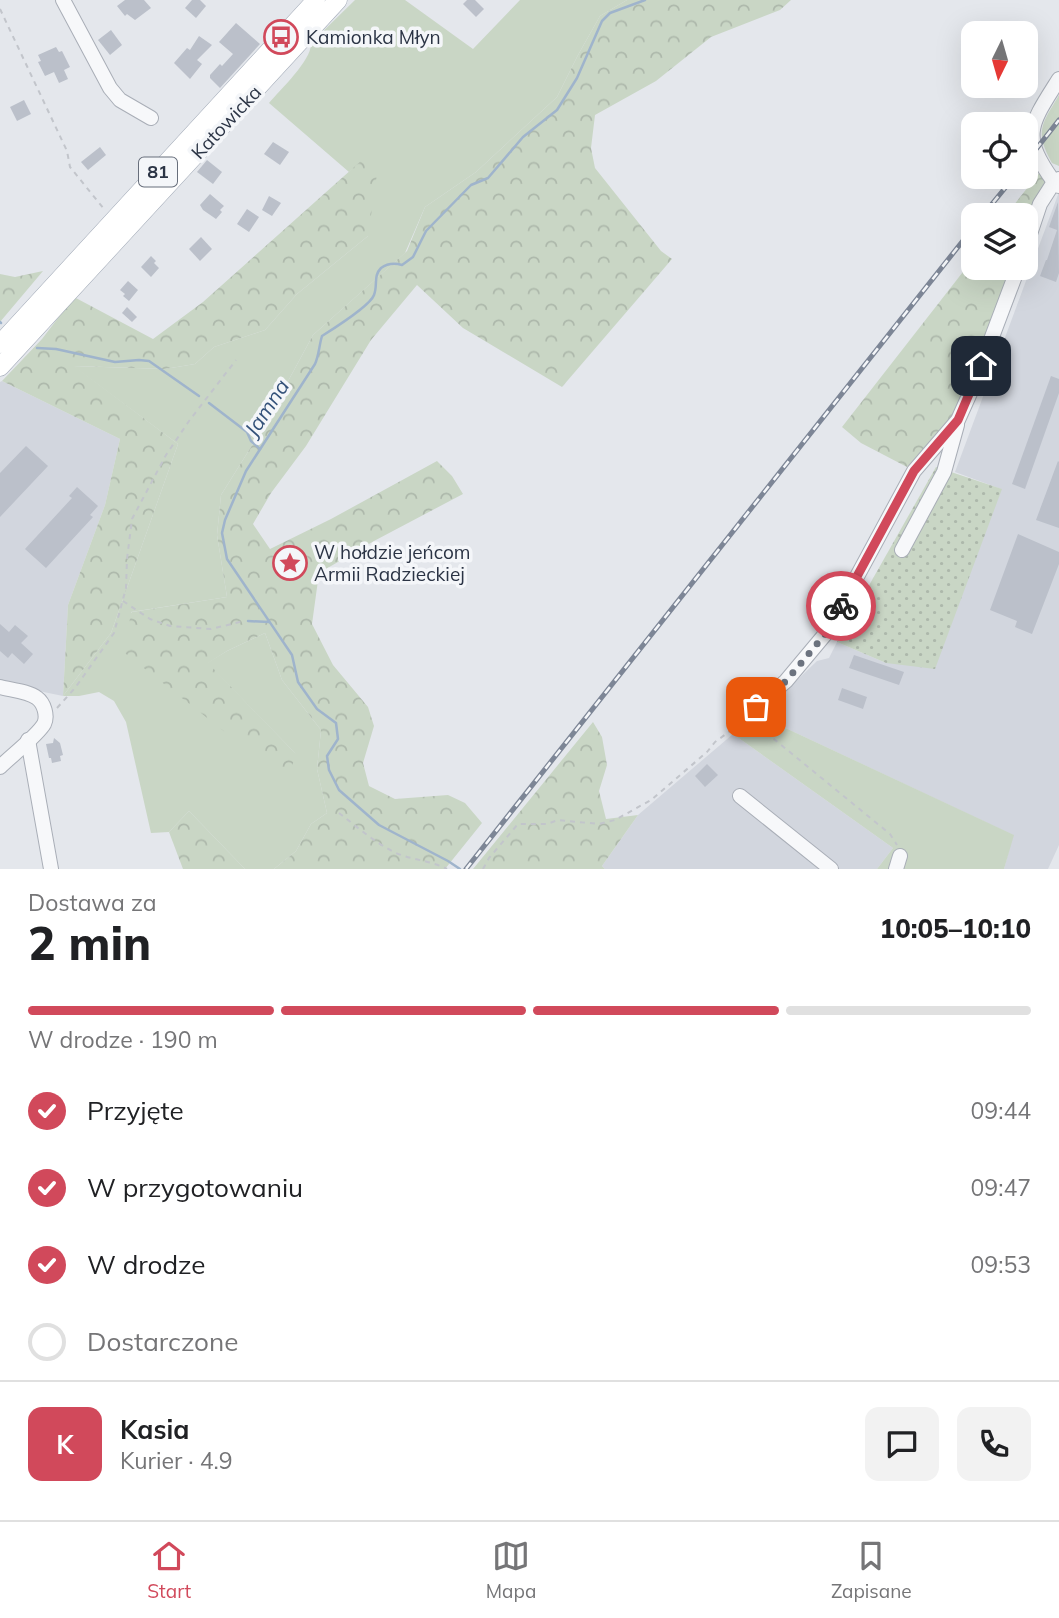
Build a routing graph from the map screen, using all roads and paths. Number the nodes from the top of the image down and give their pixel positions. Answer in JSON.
{"nodes":[{"id":1,"x":63,"y":0,"type":"edge"},
{"id":2,"x":316,"y":0,"type":"edge"},
{"id":3,"x":338,"y":0,"type":"edge"},
{"id":4,"x":0,"y":9,"type":"edge"},
{"id":5,"x":1059,"y":79,"type":"edge"},
{"id":6,"x":150,"y":118,"type":"dead end"},
{"id":7,"x":1057,"y":182,"type":"edge"},
{"id":8,"x":1038,"y":210,"type":"edge"},
{"id":9,"x":114,"y":219,"type":"junction"},
{"id":10,"x":1013,"y":280,"type":"edge"},
{"id":11,"x":0,"y":344,"type":"edge"},
{"id":12,"x":236,"y":360,"type":"dead end"},
{"id":13,"x":0,"y":367,"type":"edge"},
{"id":14,"x":958,"y":420,"type":"junction"},
{"id":15,"x":902,"y":550,"type":"dead end"},
{"id":16,"x":122,"y":601,"type":"junction"},
{"id":17,"x":244,"y":621,"type":"dead end"},
{"id":18,"x":0,"y":687,"type":"edge"},
{"id":19,"x":751,"y":717,"type":"junction"},
{"id":20,"x":45,"y":722,"type":"junction"},
{"id":21,"x":28,"y":740,"type":"junction"},
{"id":22,"x":0,"y":767,"type":"edge"},
{"id":23,"x":740,"y":796,"type":"dead end"},
{"id":24,"x":339,"y":813,"type":"dead end"},
{"id":25,"x":898,"y":862,"type":"edge"},
{"id":26,"x":51,"y":869,"type":"edge"},
{"id":27,"x":447,"y":869,"type":"edge"},
{"id":28,"x":483,"y":869,"type":"edge"},
{"id":29,"x":831,"y":869,"type":"edge"}],
"edges":[{"from":1,"to":6,"type":"street"},
{"from":2,"to":9,"type":"main road","name":"Katowicka","number":"81"},
{"from":3,"to":13,"type":"main road","name":"Katowicka","number":"81"},
{"from":4,"to":9,"type":"path"},
{"from":5,"to":7,"type":"street"},
{"from":7,"to":8,"type":"street"},
{"from":9,"to":11,"type":"main road","name":"Katowicka","number":"81"},
{"from":10,"to":14,"type":"street"},
{"from":12,"to":16,"type":"path"},
{"from":14,"to":15,"type":"street"},
{"from":14,"to":19,"type":"street"},
{"from":16,"to":17,"type":"path"},
{"from":16,"to":20,"type":"path"},
{"from":18,"to":20,"type":"street"},
{"from":19,"to":25,"type":"path"},
{"from":19,"to":28,"type":"path"},
{"from":20,"to":21,"type":"street"},
{"from":21,"to":22,"type":"street"},
{"from":21,"to":26,"type":"street"},
{"from":23,"to":29,"type":"street"},
{"from":24,"to":27,"type":"path"}]}
